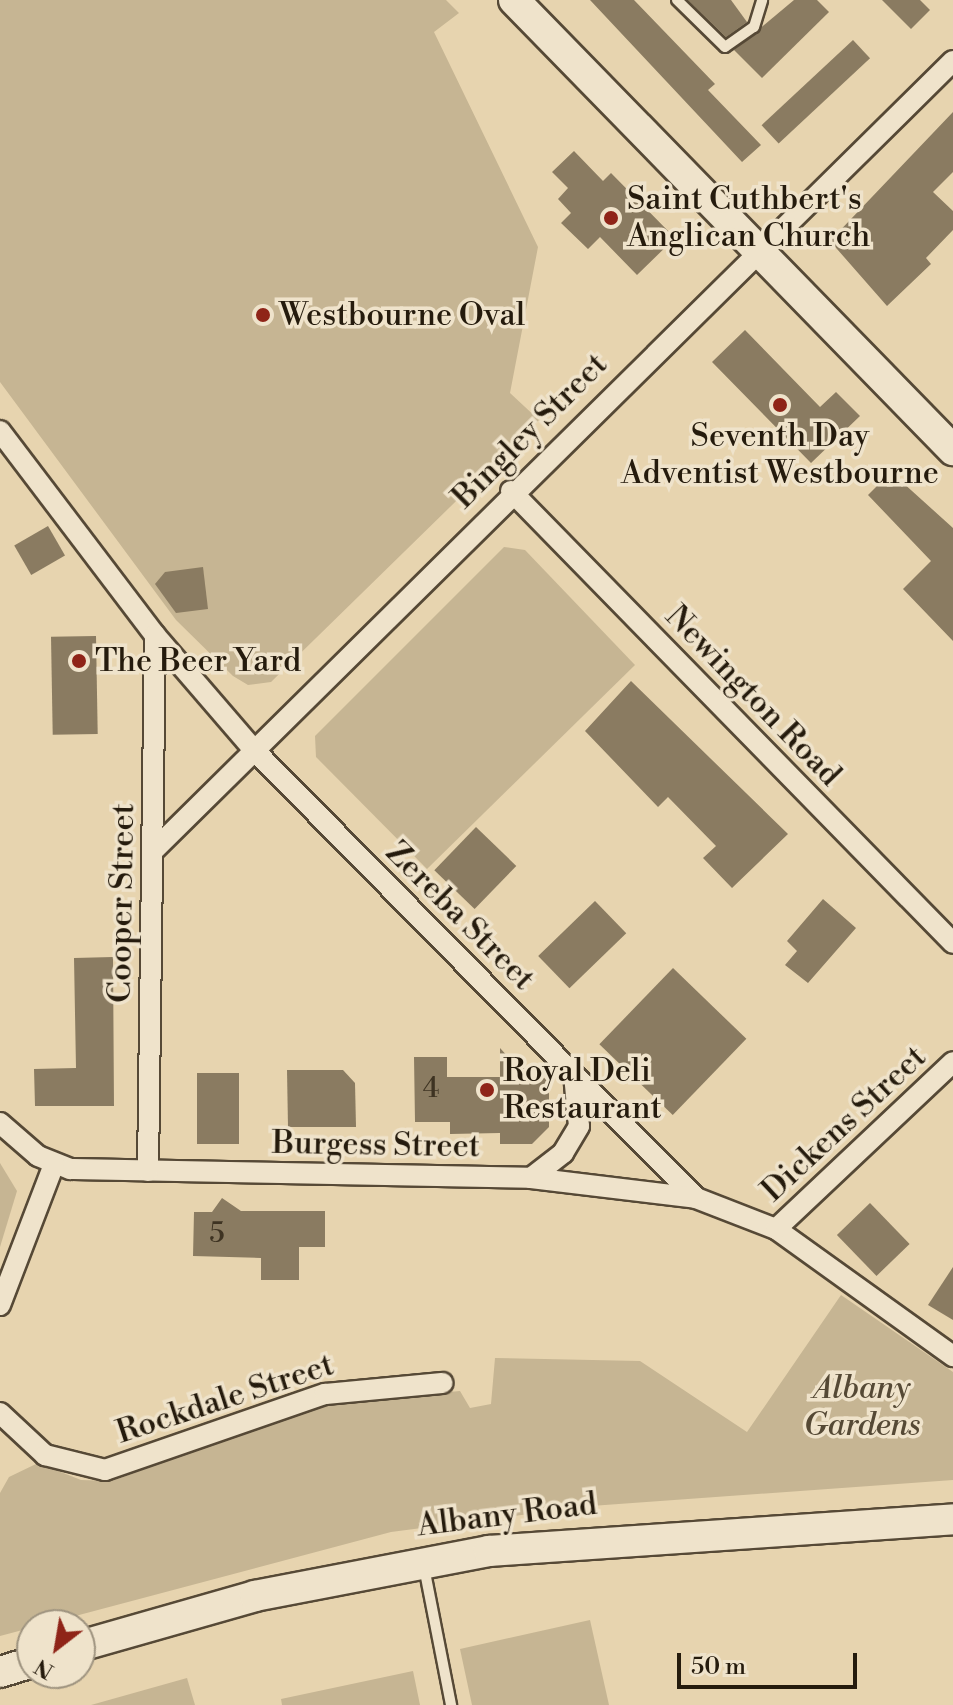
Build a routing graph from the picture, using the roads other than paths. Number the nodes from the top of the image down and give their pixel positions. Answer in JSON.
{"nodes":[{"id":1,"x":514,"y":0,"type":"edge"},
{"id":2,"x":677,"y":0,"type":"edge"},
{"id":3,"x":762,"y":0,"type":"edge"},
{"id":4,"x":953,"y":61,"type":"edge"},
{"id":5,"x":757,"y":250,"type":"junction"},
{"id":6,"x":0,"y":431,"type":"edge"},
{"id":7,"x":953,"y":450,"type":"edge"},
{"id":8,"x":511,"y":491,"type":"junction"},
{"id":9,"x":155,"y":635,"type":"junction"},
{"id":10,"x":254,"y":750,"type":"junction"},
{"id":11,"x":154,"y":850,"type":"junction"},
{"id":12,"x":953,"y":943,"type":"edge"},
{"id":13,"x":953,"y":1062,"type":"edge"},
{"id":14,"x":573,"y":1072,"type":"junction"},
{"id":15,"x":0,"y":1123,"type":"edge"},
{"id":16,"x":54,"y":1164,"type":"junction"},
{"id":17,"x":148,"y":1171,"type":"junction"},
{"id":18,"x":531,"y":1178,"type":"junction"},
{"id":19,"x":696,"y":1198,"type":"junction"},
{"id":20,"x":776,"y":1229,"type":"junction"},
{"id":21,"x":0,"y":1305,"type":"edge"},
{"id":22,"x":953,"y":1356,"type":"edge"},
{"id":23,"x":442,"y":1383,"type":"dead end"},
{"id":24,"x":0,"y":1413,"type":"edge"},
{"id":25,"x":953,"y":1519,"type":"edge"},
{"id":26,"x":423,"y":1561,"type":"junction"},
{"id":27,"x":96,"y":1641,"type":"edge"},
{"id":28,"x":451,"y":1705,"type":"edge"}],
"edges":[{"from":1,"to":5,"type":"main road"},
{"from":2,"to":3,"type":"lane"},
{"from":4,"to":5,"type":"street","name":"Bingley Street"},
{"from":5,"to":7,"type":"main road"},
{"from":5,"to":8,"type":"street","name":"Bingley Street"},
{"from":6,"to":9,"type":"street","name":"Zereba Street"},
{"from":8,"to":10,"type":"street","name":"Bingley Street"},
{"from":8,"to":12,"type":"street","name":"Newington Road"},
{"from":9,"to":10,"type":"street","name":"Zereba Street"},
{"from":9,"to":11,"type":"street","name":"Cooper Street"},
{"from":10,"to":11,"type":"street","name":"Bingley Street"},
{"from":10,"to":14,"type":"street","name":"Zereba Street"},
{"from":11,"to":17,"type":"street","name":"Cooper Street"},
{"from":13,"to":20,"type":"street","name":"Dickens Street"},
{"from":14,"to":18,"type":"street"},
{"from":14,"to":19,"type":"street","name":"Zereba Street"},
{"from":15,"to":16,"type":"street"},
{"from":16,"to":17,"type":"street","name":"Burgess Street"},
{"from":16,"to":21,"type":"street"},
{"from":17,"to":18,"type":"street","name":"Burgess Street"},
{"from":18,"to":19,"type":"street","name":"Burgess Street"},
{"from":19,"to":20,"type":"street","name":"Zereba Street"},
{"from":20,"to":22,"type":"street","name":"Zereba Street"},
{"from":23,"to":24,"type":"street","name":"Rockdale Street"},
{"from":25,"to":26,"type":"main road","name":"Albany Road"},
{"from":26,"to":27,"type":"main road","name":"Albany Road"},
{"from":26,"to":28,"type":"lane"}]}
